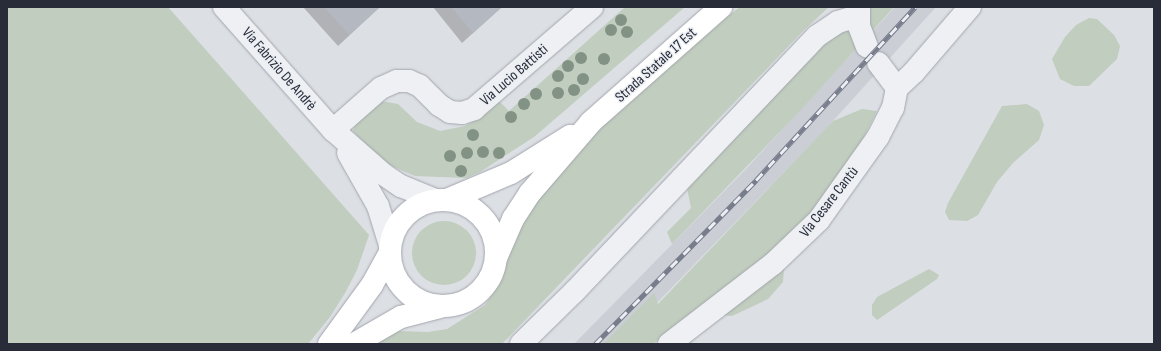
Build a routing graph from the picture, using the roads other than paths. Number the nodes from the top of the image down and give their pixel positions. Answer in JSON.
{"nodes":[{"id":1,"x":224,"y":7,"type":"edge"},
{"id":2,"x":592,"y":7,"type":"edge"},
{"id":3,"x":721,"y":7,"type":"edge"},
{"id":4,"x":970,"y":7,"type":"edge"},
{"id":5,"x":858,"y":11,"type":"edge"},
{"id":6,"x":897,"y":88,"type":"junction"},
{"id":7,"x":591,"y":122,"type":"junction"},
{"id":8,"x":333,"y":130,"type":"junction"},
{"id":9,"x":441,"y":200,"type":"junction"},
{"id":10,"x":390,"y":249,"type":"junction"},
{"id":11,"x":496,"y":258,"type":"junction"},
{"id":12,"x":441,"y":307,"type":"junction"},
{"id":13,"x":329,"y":344,"type":"edge"},
{"id":14,"x":354,"y":344,"type":"edge"},
{"id":15,"x":521,"y":344,"type":"edge"},
{"id":16,"x":669,"y":344,"type":"edge"}],
"edges":[{"from":1,"to":8,"type":"street","name":"Via Fabrizio De Andrè"},
{"from":2,"to":8,"type":"street","name":"Via Lucio Battisti"},
{"from":3,"to":7,"type":"main road","name":"Strada Statale 17 Est"},
{"from":4,"to":6,"type":"street"},
{"from":5,"to":6,"type":"street"},
{"from":5,"to":15,"type":"street"},
{"from":6,"to":16,"type":"street","name":"Via Cesare Cantù"},
{"from":7,"to":9,"type":"main road","name":"Strada Statale 17 Est"},
{"from":7,"to":11,"type":"main road","name":"Strada Statale 17 Est"},
{"from":8,"to":9,"type":"street","name":"Via Fabrizio De Andrè"},
{"from":8,"to":10,"type":"street","name":"Via Fabrizio De Andrè"},
{"from":9,"to":10,"type":"main road"},
{"from":9,"to":11,"type":"main road"},
{"from":10,"to":12,"type":"main road"},
{"from":10,"to":13,"type":"main road"},
{"from":11,"to":12,"type":"main road"},
{"from":12,"to":14,"type":"main road"}]}
